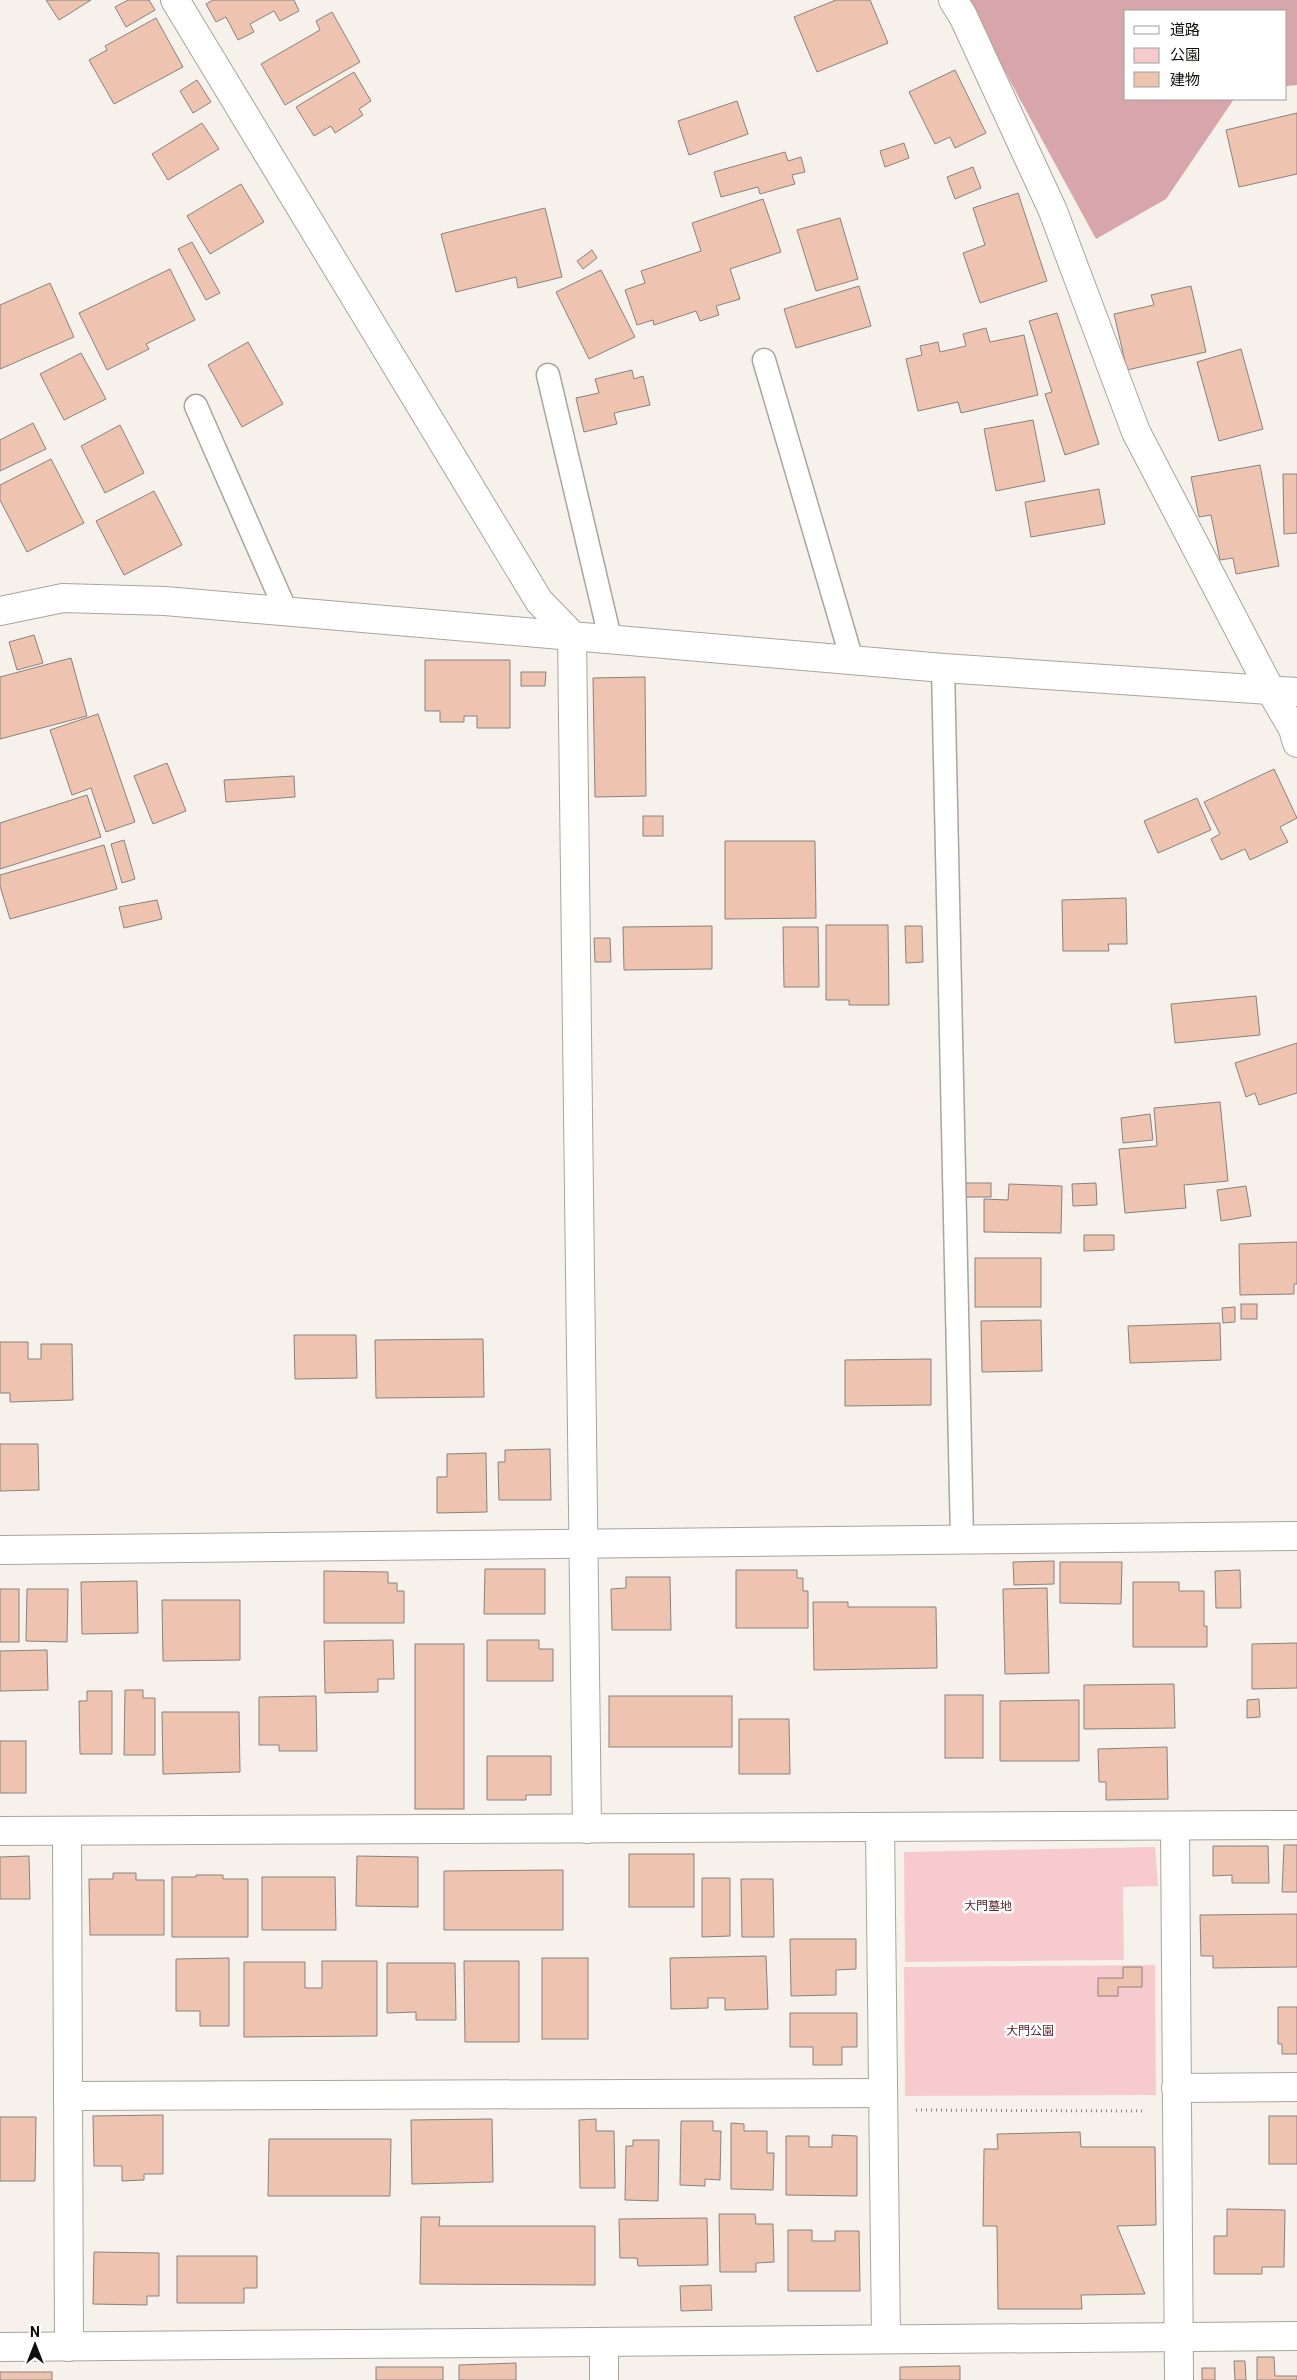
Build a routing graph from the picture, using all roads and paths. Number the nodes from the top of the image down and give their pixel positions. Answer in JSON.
{"nodes":[{"id":1,"x":174,"y":0,"type":"edge"},
{"id":2,"x":953,"y":0,"type":"edge"},
{"id":3,"x":764,"y":360,"type":"dead end"},
{"id":4,"x":548,"y":375,"type":"dead end"},
{"id":5,"x":196,"y":406,"type":"dead end"},
{"id":6,"x":0,"y":611,"type":"edge"},
{"id":7,"x":286,"y":611,"type":"junction"},
{"id":8,"x":572,"y":635,"type":"junction"},
{"id":9,"x":610,"y":638,"type":"junction"},
{"id":10,"x":852,"y":660,"type":"junction"},
{"id":11,"x":943,"y":668,"type":"junction"},
{"id":12,"x":1284,"y":691,"type":"edge"},
{"id":13,"x":1297,"y":743,"type":"edge"},
{"id":14,"x":1297,"y":1536,"type":"edge"},
{"id":15,"x":962,"y":1540,"type":"junction"},
{"id":16,"x":585,"y":1545,"type":"junction"},
{"id":17,"x":0,"y":1550,"type":"edge"},
{"id":18,"x":1297,"y":1825,"type":"edge"},
{"id":19,"x":1175,"y":1826,"type":"junction"},
{"id":20,"x":880,"y":1827,"type":"junction"},
{"id":21,"x":587,"y":1829,"type":"junction"},
{"id":22,"x":0,"y":1831,"type":"edge"},
{"id":23,"x":67,"y":1831,"type":"junction"},
{"id":24,"x":1297,"y":2088,"type":"edge"},
{"id":25,"x":68,"y":2096,"type":"junction"},
{"id":26,"x":1177,"y":2100,"type":"junction"},
{"id":27,"x":883,"y":2102,"type":"junction"},
{"id":28,"x":1297,"y":2336,"type":"edge"},
{"id":29,"x":1178,"y":2337,"type":"junction"},
{"id":30,"x":886,"y":2339,"type":"junction"},
{"id":31,"x":604,"y":2342,"type":"junction"},
{"id":32,"x":0,"y":2347,"type":"edge"},
{"id":33,"x":69,"y":2347,"type":"junction"},
{"id":34,"x":604,"y":2380,"type":"edge"},
{"id":35,"x":1179,"y":2380,"type":"edge"}],
"edges":[{"from":1,"to":8,"type":"street"},
{"from":2,"to":12,"type":"street"},
{"from":3,"to":10,"type":"lane"},
{"from":4,"to":9,"type":"lane"},
{"from":5,"to":7,"type":"lane"},
{"from":6,"to":7,"type":"street"},
{"from":7,"to":8,"type":"street"},
{"from":8,"to":9,"type":"street"},
{"from":8,"to":16,"type":"street"},
{"from":9,"to":10,"type":"street"},
{"from":10,"to":11,"type":"street"},
{"from":11,"to":12,"type":"street"},
{"from":11,"to":15,"type":"lane"},
{"from":12,"to":13,"type":"street"},
{"from":14,"to":15,"type":"street"},
{"from":15,"to":16,"type":"street"},
{"from":16,"to":17,"type":"street"},
{"from":16,"to":21,"type":"street"},
{"from":18,"to":19,"type":"street"},
{"from":19,"to":20,"type":"street"},
{"from":19,"to":26,"type":"street"},
{"from":20,"to":21,"type":"street"},
{"from":20,"to":27,"type":"street"},
{"from":21,"to":23,"type":"street"},
{"from":22,"to":23,"type":"street"},
{"from":23,"to":25,"type":"street"},
{"from":24,"to":26,"type":"street"},
{"from":25,"to":27,"type":"street"},
{"from":25,"to":33,"type":"street"},
{"from":26,"to":27,"type":"path"},
{"from":26,"to":29,"type":"street"},
{"from":27,"to":30,"type":"street"},
{"from":28,"to":29,"type":"street"},
{"from":29,"to":30,"type":"street"},
{"from":29,"to":35,"type":"street"},
{"from":30,"to":31,"type":"street"},
{"from":31,"to":33,"type":"street"},
{"from":31,"to":34,"type":"street"},
{"from":32,"to":33,"type":"street"}]}
